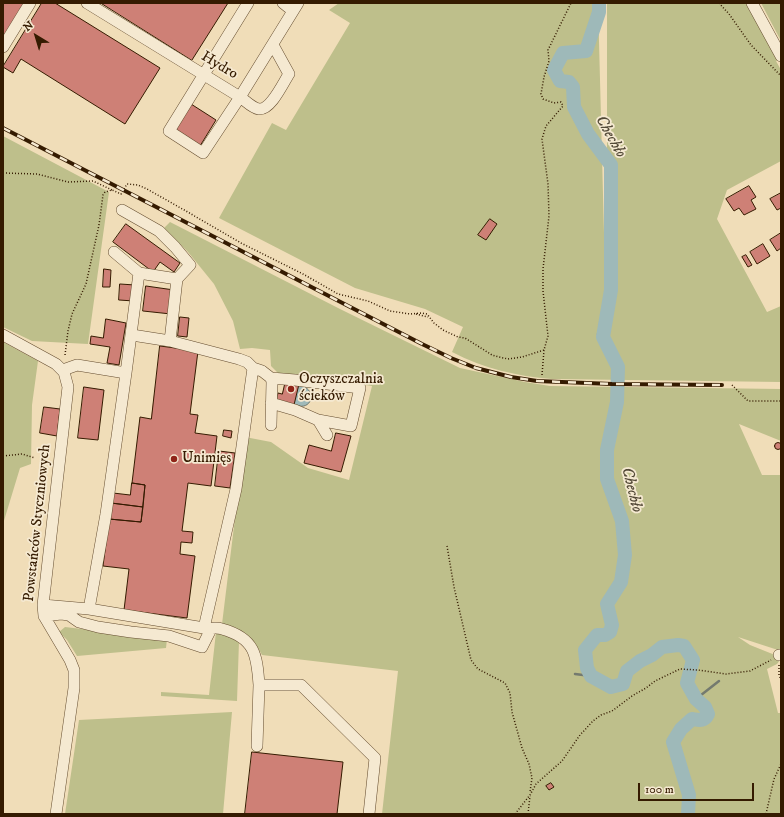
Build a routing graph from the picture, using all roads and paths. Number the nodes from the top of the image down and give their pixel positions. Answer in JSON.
{"nodes":[{"id":1,"x":30,"y":3,"type":"edge"},
{"id":2,"x":87,"y":3,"type":"edge"},
{"id":3,"x":248,"y":3,"type":"edge"},
{"id":4,"x":283,"y":3,"type":"edge"},
{"id":5,"x":571,"y":3,"type":"edge"},
{"id":6,"x":719,"y":3,"type":"edge"},
{"id":7,"x":752,"y":3,"type":"edge"},
{"id":8,"x":296,"y":7,"type":"edge"},
{"id":9,"x":273,"y":45,"type":"junction"},
{"id":10,"x":3,"y":47,"type":"edge"},
{"id":11,"x":781,"y":56,"type":"edge"},
{"id":12,"x":204,"y":74,"type":"junction"},
{"id":13,"x":781,"y":76,"type":"edge"},
{"id":14,"x":240,"y":97,"type":"junction"},
{"id":15,"x":3,"y":173,"type":"edge"},
{"id":16,"x":112,"y":190,"type":"junction"},
{"id":17,"x":122,"y":210,"type":"dead end"},
{"id":18,"x":114,"y":252,"type":"dead end"},
{"id":19,"x":139,"y":272,"type":"junction"},
{"id":20,"x":177,"y":279,"type":"junction"},
{"id":21,"x":3,"y":335,"type":"edge"},
{"id":22,"x":132,"y":335,"type":"junction"},
{"id":23,"x":170,"y":341,"type":"junction"},
{"id":24,"x":544,"y":350,"type":"junction"},
{"id":25,"x":65,"y":355,"type":"dead end"},
{"id":26,"x":253,"y":368,"type":"junction"},
{"id":27,"x":62,"y":370,"type":"junction"},
{"id":28,"x":126,"y":373,"type":"junction"},
{"id":29,"x":542,"y":375,"type":"dead end"},
{"id":30,"x":270,"y":378,"type":"junction"},
{"id":31,"x":732,"y":385,"type":"dead end"},
{"id":32,"x":781,"y":401,"type":"edge"},
{"id":33,"x":271,"y":403,"type":"junction"},
{"id":34,"x":318,"y":420,"type":"junction"},
{"id":35,"x":270,"y":425,"type":"dead end"},
{"id":36,"x":327,"y":435,"type":"dead end"},
{"id":37,"x":3,"y":456,"type":"edge"},
{"id":38,"x":35,"y":458,"type":"dead end"},
{"id":39,"x":446,"y":546,"type":"dead end"},
{"id":40,"x":43,"y":605,"type":"junction"},
{"id":41,"x":89,"y":608,"type":"junction"},
{"id":42,"x":44,"y":616,"type":"junction"},
{"id":43,"x":207,"y":628,"type":"junction"},
{"id":44,"x":780,"y":655,"type":"edge"},
{"id":45,"x":781,"y":680,"type":"edge"},
{"id":46,"x":259,"y":685,"type":"junction"},
{"id":47,"x":257,"y":746,"type":"dead end"},
{"id":48,"x":781,"y":764,"type":"edge"},
{"id":49,"x":530,"y":795,"type":"junction"},
{"id":50,"x":56,"y":814,"type":"edge"},
{"id":51,"x":369,"y":814,"type":"edge"},
{"id":52,"x":516,"y":814,"type":"edge"},
{"id":53,"x":528,"y":814,"type":"edge"},
{"id":54,"x":766,"y":814,"type":"edge"}],
"edges":[{"from":1,"to":10,"type":"street"},
{"from":2,"to":12,"type":"street","name":"Hydro"},
{"from":3,"to":12,"type":"street"},
{"from":4,"to":8,"type":"street"},
{"from":5,"to":24,"type":"path"},
{"from":6,"to":13,"type":"path"},
{"from":7,"to":11,"type":"street"},
{"from":8,"to":9,"type":"street","name":"Hydro"},
{"from":9,"to":14,"type":"street","name":"Hydro"},
{"from":9,"to":14,"type":"street"},
{"from":12,"to":14,"type":"street","name":"Hydro"},
{"from":12,"to":14,"type":"street"},
{"from":15,"to":16,"type":"path"},
{"from":16,"to":24,"type":"path"},
{"from":16,"to":25,"type":"path"},
{"from":17,"to":20,"type":"street"},
{"from":18,"to":19,"type":"street"},
{"from":19,"to":20,"type":"street"},
{"from":19,"to":22,"type":"street"},
{"from":20,"to":23,"type":"street"},
{"from":21,"to":27,"type":"street"},
{"from":22,"to":23,"type":"street"},
{"from":22,"to":28,"type":"street"},
{"from":23,"to":26,"type":"street"},
{"from":24,"to":29,"type":"path"},
{"from":26,"to":30,"type":"street"},
{"from":26,"to":43,"type":"street"},
{"from":27,"to":28,"type":"street"},
{"from":27,"to":40,"type":"street","name":"Powstańców Styczniowych"},
{"from":28,"to":41,"type":"street"},
{"from":30,"to":33,"type":"street"},
{"from":30,"to":34,"type":"street"},
{"from":31,"to":32,"type":"path"},
{"from":33,"to":34,"type":"street"},
{"from":33,"to":35,"type":"street"},
{"from":34,"to":36,"type":"street"},
{"from":37,"to":38,"type":"path"},
{"from":39,"to":49,"type":"path"},
{"from":40,"to":41,"type":"street"},
{"from":40,"to":42,"type":"street","name":"Powstańców Styczniowych"},
{"from":41,"to":43,"type":"street"},
{"from":42,"to":43,"type":"street"},
{"from":42,"to":50,"type":"street","name":"Powstańców Styczniowych"},
{"from":43,"to":46,"type":"street"},
{"from":44,"to":45,"type":"path"},
{"from":44,"to":49,"type":"path"},
{"from":46,"to":47,"type":"street"},
{"from":46,"to":51,"type":"street"},
{"from":48,"to":54,"type":"path"},
{"from":49,"to":52,"type":"path"},
{"from":49,"to":53,"type":"path"}]}
